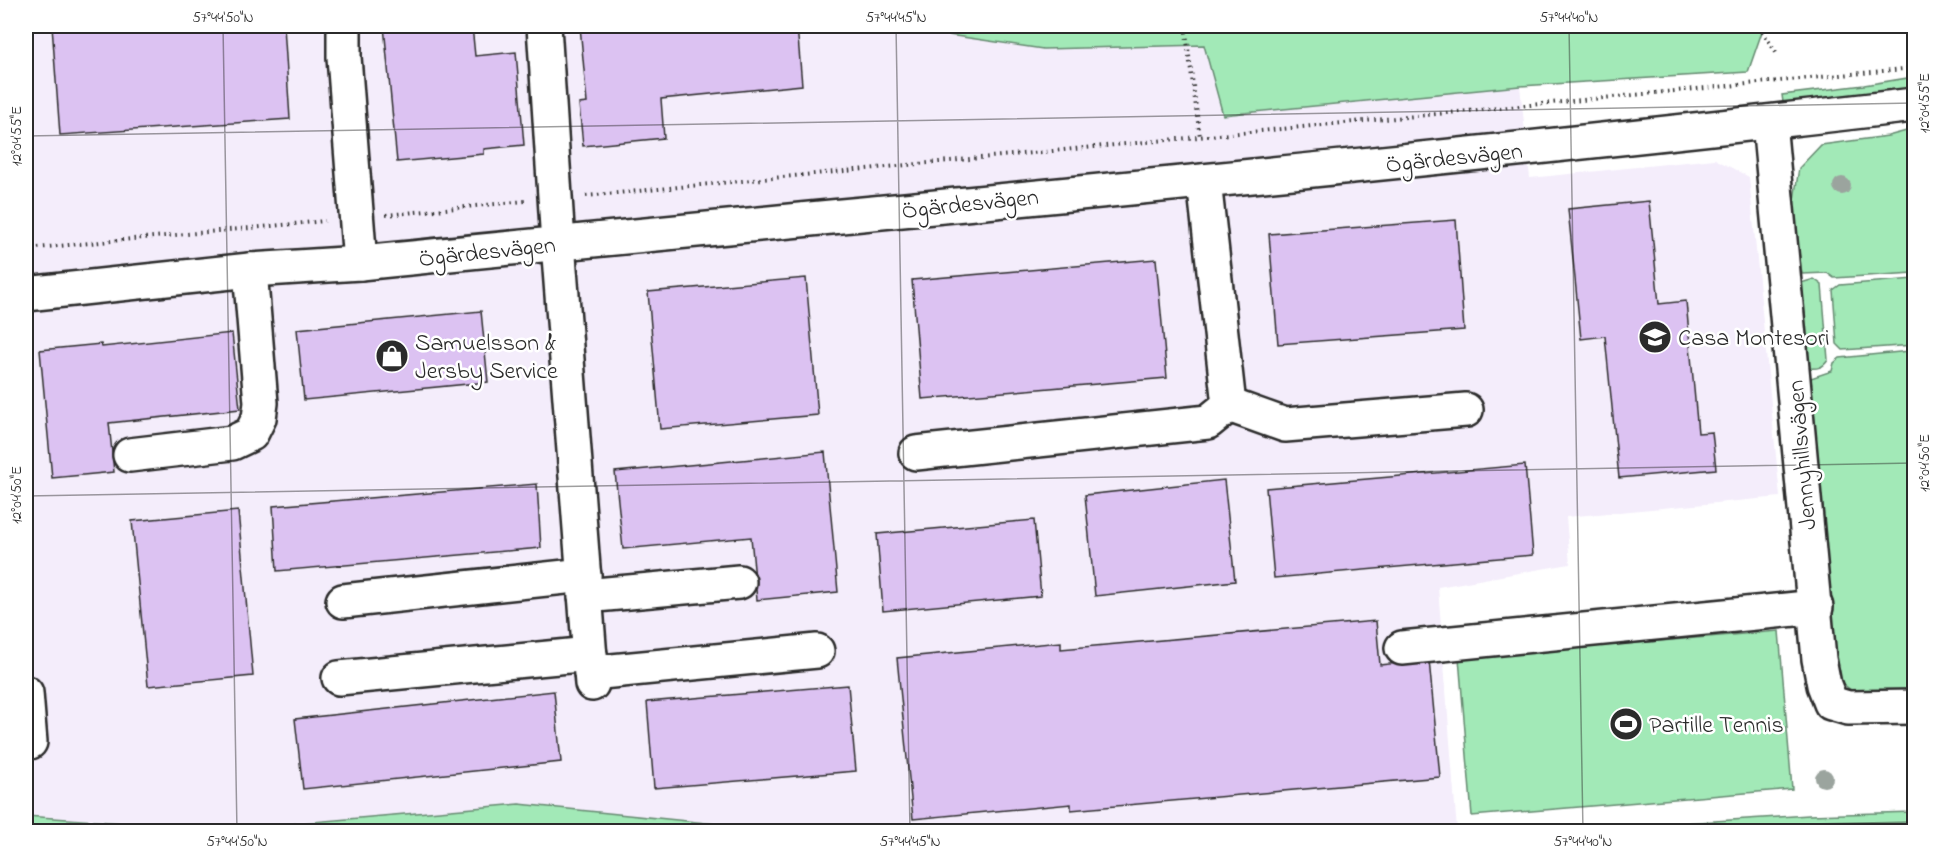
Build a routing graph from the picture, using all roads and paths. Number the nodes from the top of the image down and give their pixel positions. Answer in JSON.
{"nodes":[{"id":1,"x":344,"y":26,"type":"edge"},
{"id":2,"x":544,"y":26,"type":"edge"},
{"id":3,"x":1185,"y":26,"type":"edge"},
{"id":4,"x":1759,"y":26,"type":"edge"},
{"id":5,"x":1777,"y":54,"type":"dead end"},
{"id":6,"x":1914,"y":68,"type":"edge"},
{"id":7,"x":1914,"y":105,"type":"edge"},
{"id":8,"x":1769,"y":122,"type":"junction"},
{"id":9,"x":1200,"y":137,"type":"junction"},
{"id":10,"x":1204,"y":181,"type":"junction"},
{"id":11,"x":556,"y":199,"type":"junction"},
{"id":12,"x":357,"y":218,"type":"junction"},
{"id":13,"x":558,"y":243,"type":"junction"},
{"id":14,"x":26,"y":249,"type":"edge"},
{"id":15,"x":360,"y":263,"type":"junction"},
{"id":16,"x":250,"y":270,"type":"junction"},
{"id":17,"x":26,"y":294,"type":"edge"},
{"id":18,"x":1229,"y":405,"type":"junction"},
{"id":19,"x":1466,"y":410,"type":"dead end"},
{"id":20,"x":915,"y":453,"type":"dead end"},
{"id":21,"x":130,"y":455,"type":"dead end"},
{"id":22,"x":739,"y":582,"type":"dead end"},
{"id":23,"x":584,"y":585,"type":"junction"},
{"id":24,"x":343,"y":600,"type":"dead end"},
{"id":25,"x":1816,"y":607,"type":"junction"},
{"id":26,"x":1402,"y":648,"type":"dead end"},
{"id":27,"x":817,"y":651,"type":"dead end"},
{"id":28,"x":591,"y":670,"type":"junction"},
{"id":29,"x":339,"y":678,"type":"dead end"},
{"id":30,"x":26,"y":693,"type":"edge"},
{"id":31,"x":1914,"y":707,"type":"edge"},
{"id":32,"x":30,"y":742,"type":"dead end"}],
"edges":[{"from":1,"to":12,"type":"street"},
{"from":2,"to":11,"type":"street"},
{"from":3,"to":9,"type":"path"},
{"from":4,"to":5,"type":"path"},
{"from":6,"to":9,"type":"path"},
{"from":7,"to":8,"type":"street","name":"Ögärdesvägen"},
{"from":8,"to":10,"type":"street","name":"Ögärdesvägen"},
{"from":8,"to":25,"type":"street","name":"Jennyhillsvägen"},
{"from":9,"to":11,"type":"path"},
{"from":10,"to":13,"type":"street","name":"Ögärdesvägen"},
{"from":10,"to":18,"type":"street"},
{"from":11,"to":12,"type":"path"},
{"from":11,"to":13,"type":"street"},
{"from":12,"to":14,"type":"path"},
{"from":12,"to":15,"type":"street"},
{"from":13,"to":15,"type":"street","name":"Ögärdesvägen"},
{"from":13,"to":23,"type":"street"},
{"from":15,"to":16,"type":"street","name":"Ögärdesvägen"},
{"from":16,"to":17,"type":"street","name":"Ögärdesvägen"},
{"from":16,"to":21,"type":"street"},
{"from":18,"to":19,"type":"street"},
{"from":18,"to":20,"type":"street"},
{"from":22,"to":23,"type":"street"},
{"from":23,"to":24,"type":"street"},
{"from":23,"to":28,"type":"street"},
{"from":25,"to":26,"type":"street"},
{"from":25,"to":31,"type":"street","name":"Jennyhillsvägen"},
{"from":27,"to":28,"type":"street"},
{"from":28,"to":29,"type":"street"},
{"from":30,"to":32,"type":"street"}]}
